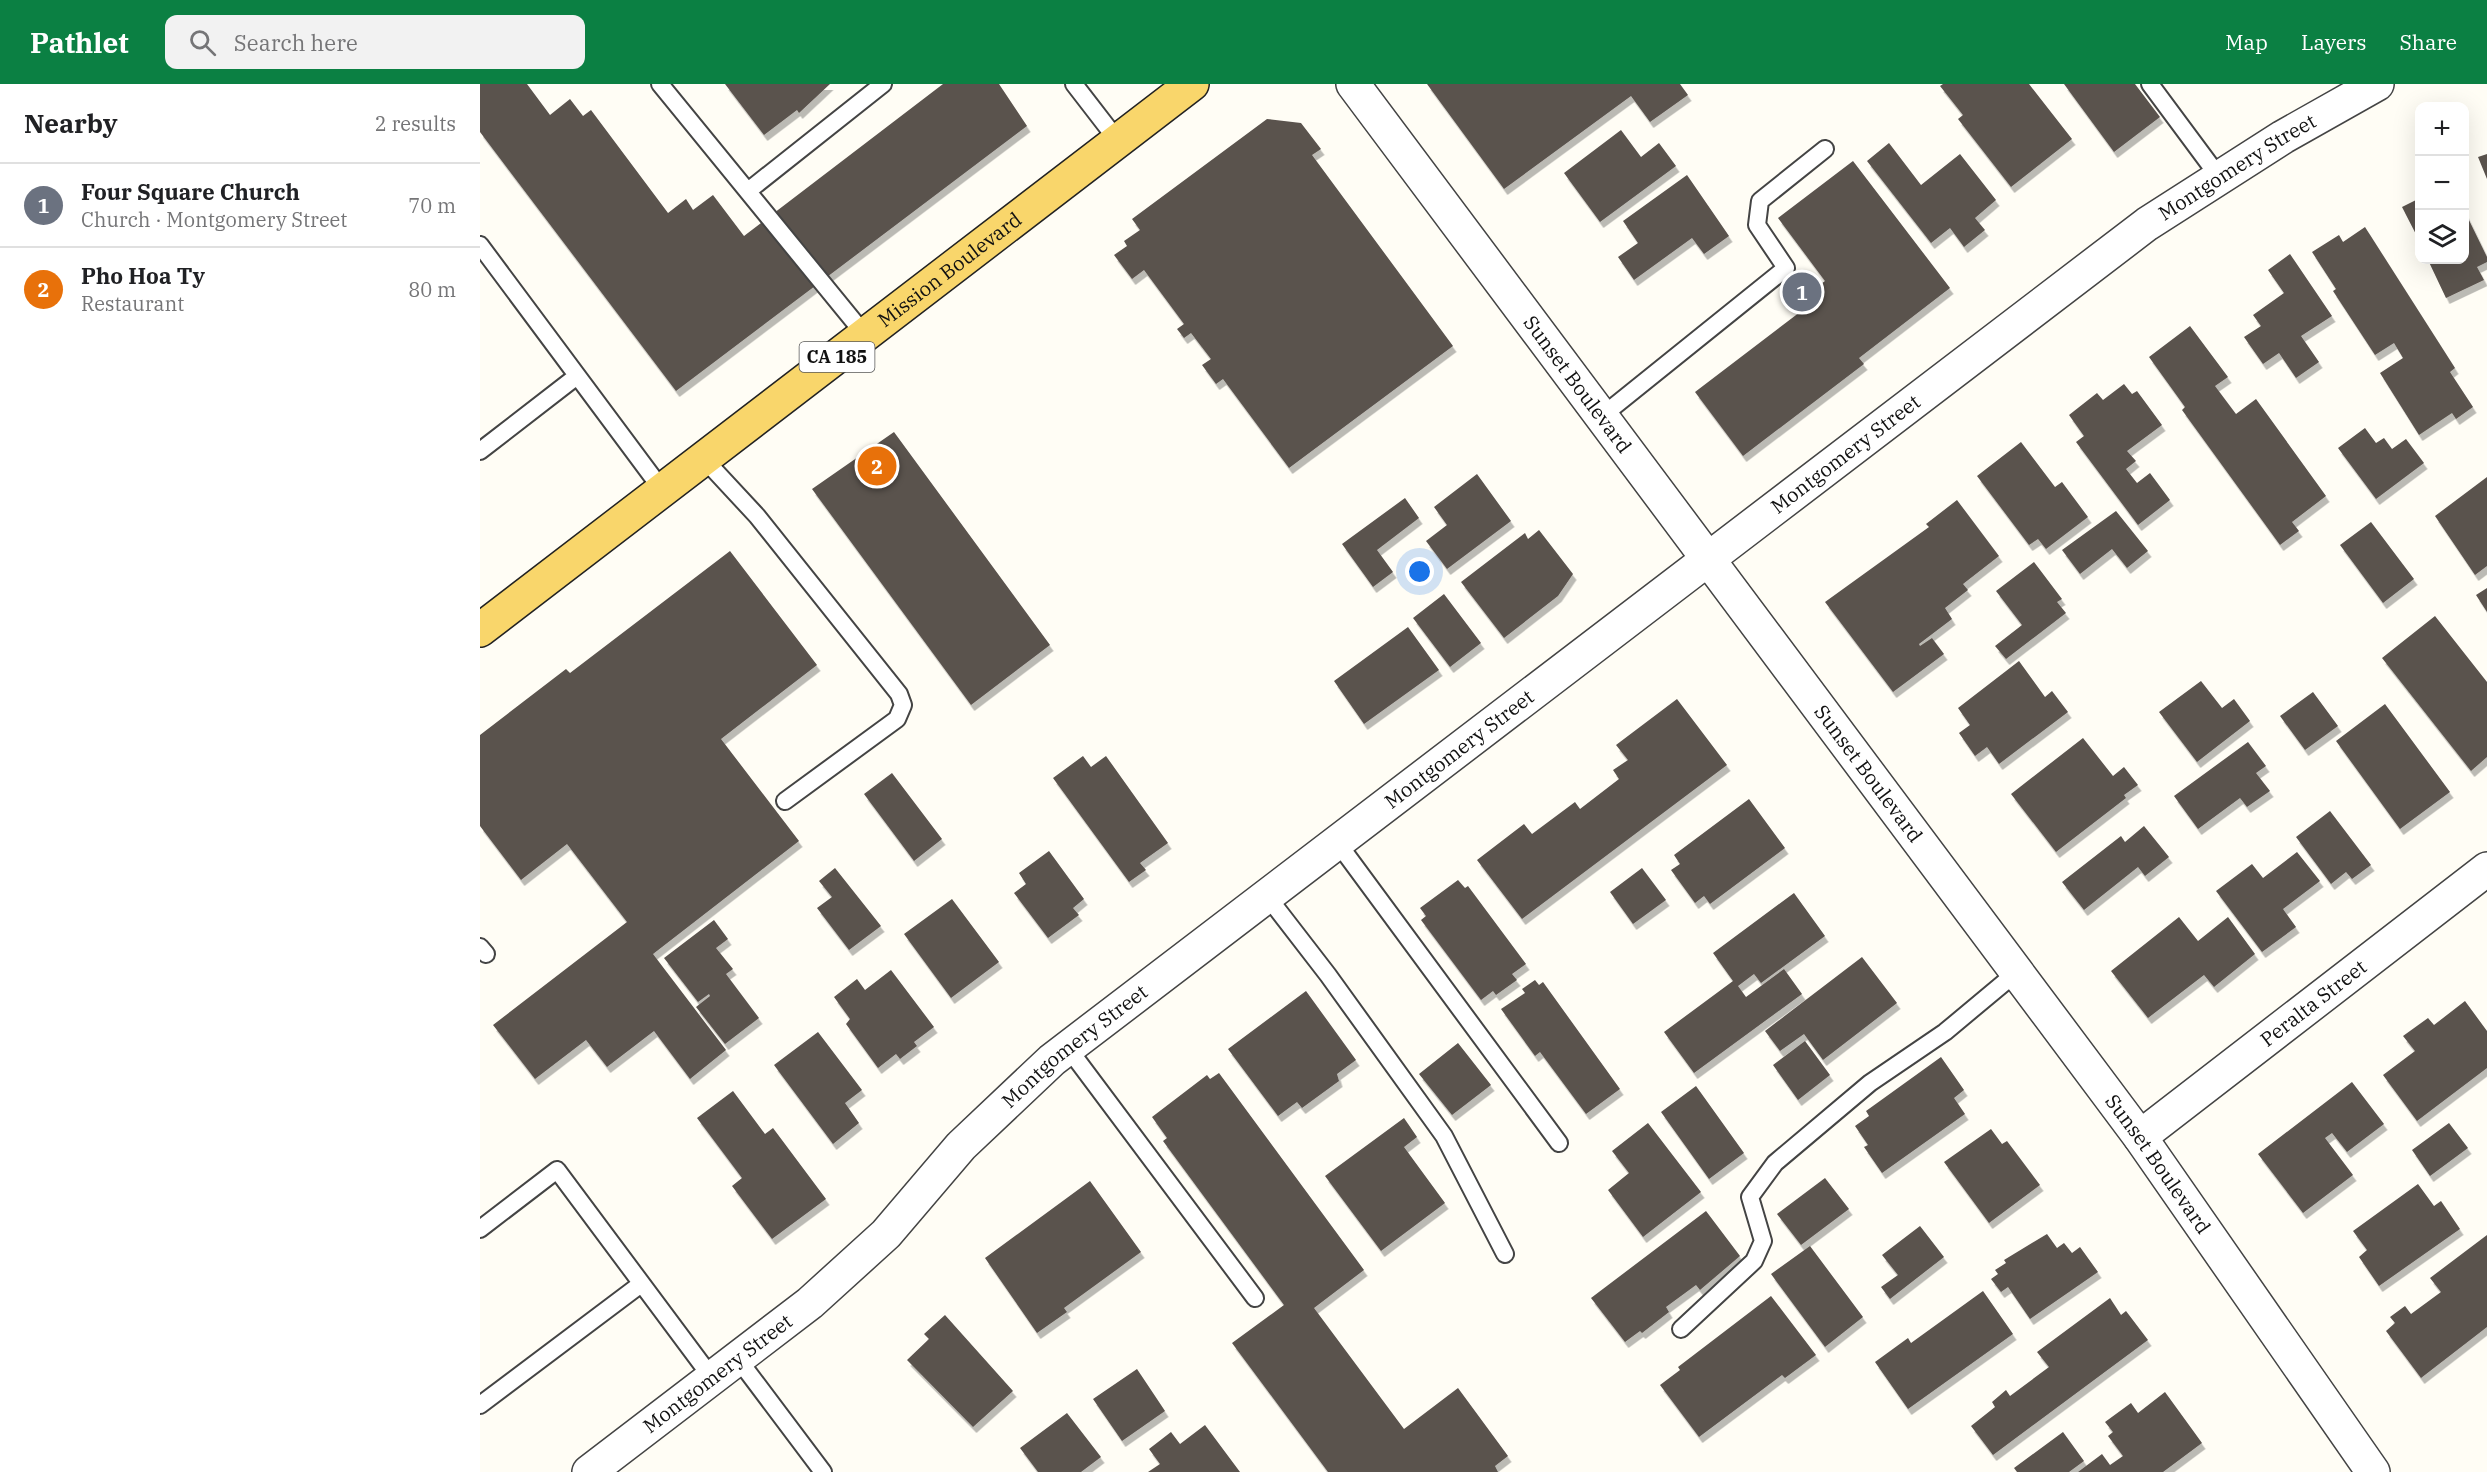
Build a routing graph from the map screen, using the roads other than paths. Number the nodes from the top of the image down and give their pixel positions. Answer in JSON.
{"nodes":[{"id":1,"x":660,"y":84,"type":"edge"},
{"id":2,"x":883,"y":84,"type":"edge"},
{"id":3,"x":1074,"y":84,"type":"edge"},
{"id":4,"x":1192,"y":84,"type":"edge"},
{"id":5,"x":1353,"y":84,"type":"edge"},
{"id":6,"x":2150,"y":84,"type":"edge"},
{"id":7,"x":2377,"y":84,"type":"edge"},
{"id":8,"x":1118,"y":141,"type":"junction"},
{"id":9,"x":1825,"y":149,"type":"dead end"},
{"id":10,"x":2219,"y":177,"type":"junction"},
{"id":11,"x":748,"y":191,"type":"junction"},
{"id":12,"x":480,"y":245,"type":"edge"},
{"id":13,"x":865,"y":335,"type":"junction"},
{"id":14,"x":577,"y":376,"type":"junction"},
{"id":15,"x":1602,"y":416,"type":"junction"},
{"id":16,"x":480,"y":451,"type":"edge"},
{"id":17,"x":705,"y":460,"type":"junction"},
{"id":18,"x":663,"y":491,"type":"junction"},
{"id":19,"x":1709,"y":560,"type":"junction"},
{"id":20,"x":480,"y":630,"type":"edge"},
{"id":21,"x":785,"y":801,"type":"dead end"},
{"id":22,"x":1337,"y":842,"type":"junction"},
{"id":23,"x":2487,"y":869,"type":"edge"},
{"id":24,"x":1267,"y":896,"type":"junction"},
{"id":25,"x":2017,"y":972,"type":"junction"},
{"id":26,"x":1068,"y":1048,"type":"junction"},
{"id":27,"x":2140,"y":1137,"type":"junction"},
{"id":28,"x":1558,"y":1143,"type":"dead end"},
{"id":29,"x":480,"y":1229,"type":"edge"},
{"id":30,"x":1505,"y":1254,"type":"dead end"},
{"id":31,"x":641,"y":1284,"type":"junction"},
{"id":32,"x":1255,"y":1298,"type":"dead end"},
{"id":33,"x":1681,"y":1329,"type":"dead end"},
{"id":34,"x":738,"y":1359,"type":"junction"},
{"id":35,"x":712,"y":1378,"type":"junction"},
{"id":36,"x":480,"y":1405,"type":"edge"},
{"id":37,"x":589,"y":1472,"type":"edge"},
{"id":38,"x":822,"y":1472,"type":"edge"},
{"id":39,"x":2373,"y":1472,"type":"edge"}],
"edges":[{"from":1,"to":11,"type":"lane"},
{"from":2,"to":11,"type":"lane"},
{"from":3,"to":8,"type":"lane"},
{"from":4,"to":8,"type":"main road","name":"Mission Boulevard","number":"CA 185"},
{"from":5,"to":15,"type":"street","name":"Sunset Boulevard"},
{"from":6,"to":10,"type":"lane"},
{"from":7,"to":10,"type":"street","name":"Montgomery Street"},
{"from":8,"to":13,"type":"main road","name":"Mission Boulevard","number":"CA 185"},
{"from":9,"to":15,"type":"lane"},
{"from":10,"to":19,"type":"street","name":"Montgomery Street"},
{"from":11,"to":13,"type":"lane"},
{"from":12,"to":14,"type":"lane"},
{"from":13,"to":17,"type":"main road","name":"Mission Boulevard","number":"CA 185"},
{"from":14,"to":16,"type":"lane"},
{"from":14,"to":18,"type":"lane"},
{"from":15,"to":19,"type":"street","name":"Sunset Boulevard"},
{"from":17,"to":18,"type":"main road","name":"Mission Boulevard","number":"CA 185"},
{"from":17,"to":21,"type":"lane"},
{"from":18,"to":20,"type":"main road","name":"Mission Boulevard","number":"CA 185"},
{"from":19,"to":22,"type":"street","name":"Montgomery Street"},
{"from":19,"to":25,"type":"street","name":"Sunset Boulevard"},
{"from":22,"to":24,"type":"street","name":"Montgomery Street"},
{"from":22,"to":28,"type":"lane"},
{"from":23,"to":27,"type":"street","name":"Peralta Street"},
{"from":24,"to":26,"type":"street","name":"Montgomery Street"},
{"from":24,"to":30,"type":"lane"},
{"from":25,"to":27,"type":"street","name":"Sunset Boulevard"},
{"from":25,"to":33,"type":"lane"},
{"from":26,"to":32,"type":"lane"},
{"from":26,"to":34,"type":"street","name":"Montgomery Street"},
{"from":27,"to":39,"type":"street","name":"Sunset Boulevard"},
{"from":29,"to":31,"type":"lane"},
{"from":31,"to":35,"type":"lane"},
{"from":31,"to":36,"type":"lane"},
{"from":34,"to":35,"type":"street","name":"Montgomery Street"},
{"from":34,"to":38,"type":"lane"},
{"from":35,"to":37,"type":"street","name":"Montgomery Street"}]}
